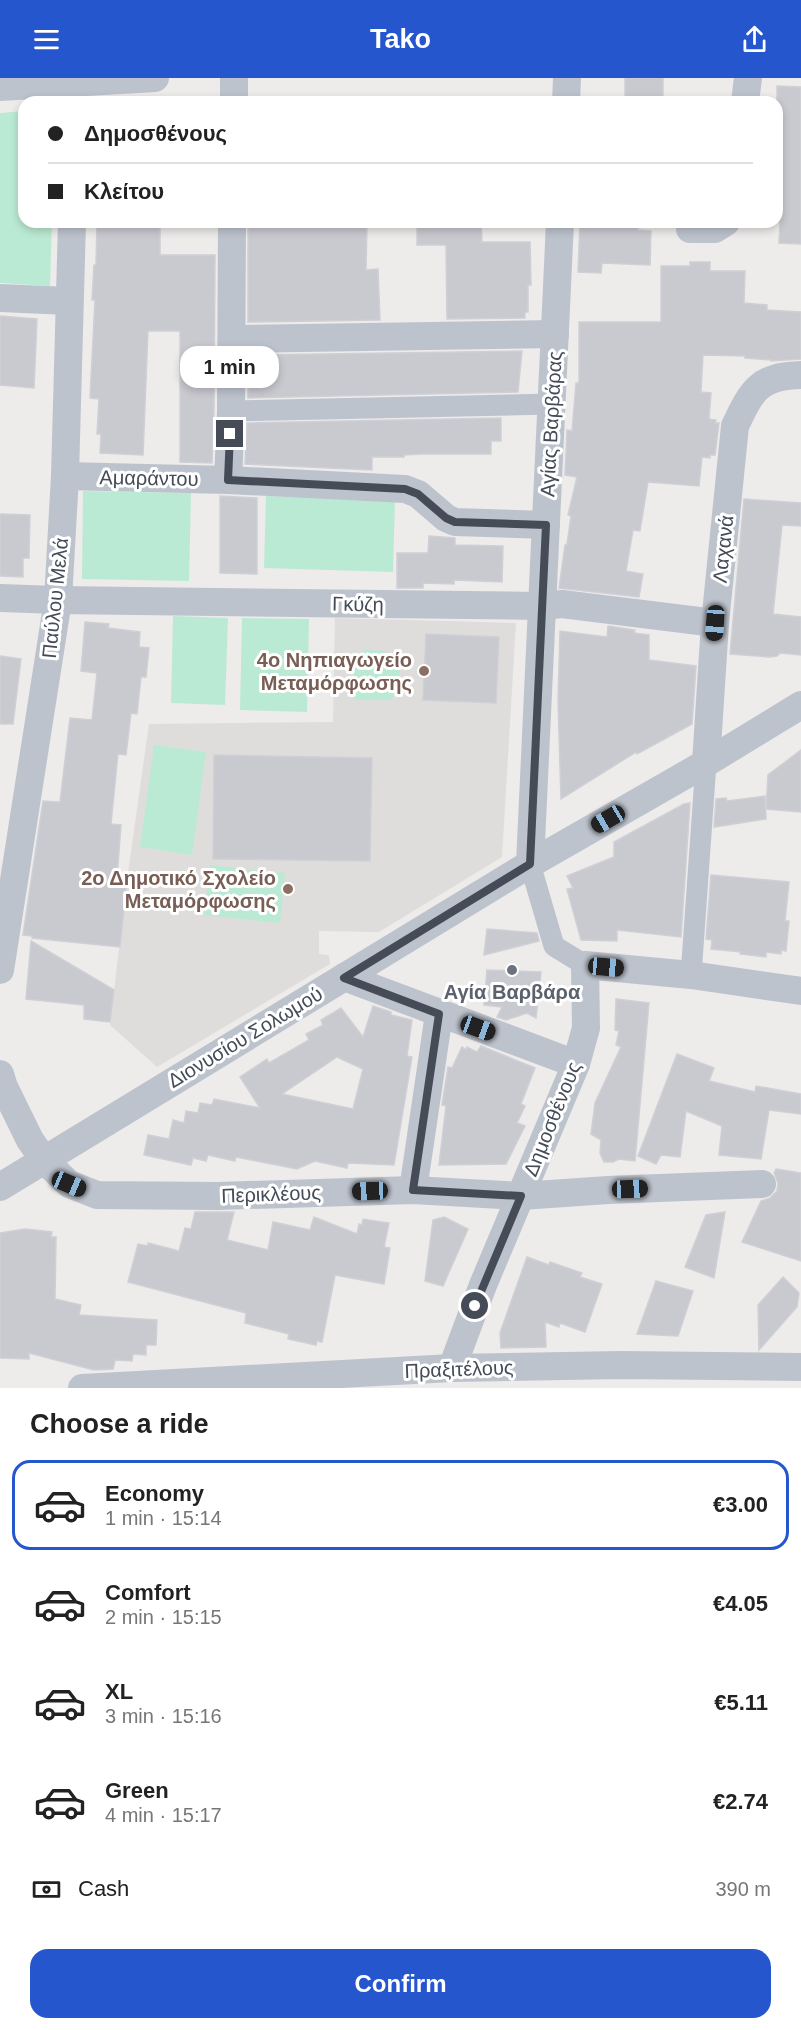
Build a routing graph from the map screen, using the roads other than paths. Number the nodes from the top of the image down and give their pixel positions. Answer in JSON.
{"nodes":[{"id":1,"x":155,"y":78,"type":"edge"},
{"id":2,"x":234,"y":78,"type":"edge"},
{"id":3,"x":567,"y":78,"type":"edge"},
{"id":4,"x":748,"y":78,"type":"edge"},
{"id":5,"x":0,"y":87,"type":"edge"},
{"id":6,"x":76,"y":87,"type":"edge"},
{"id":7,"x":234,"y":96,"type":"edge"},
{"id":8,"x":566,"y":96,"type":"edge"},
{"id":9,"x":746,"y":96,"type":"edge"},
{"id":10,"x":72,"y":228,"type":"edge"},
{"id":11,"x":232,"y":228,"type":"edge"},
{"id":12,"x":560,"y":228,"type":"edge"},
{"id":13,"x":718,"y":228,"type":"edge"},
{"id":14,"x":690,"y":229,"type":"dead end"},
{"id":15,"x":0,"y":298,"type":"edge"},
{"id":16,"x":69,"y":301,"type":"junction"},
{"id":17,"x":555,"y":334,"type":"junction"},
{"id":18,"x":231,"y":339,"type":"junction"},
{"id":19,"x":801,"y":375,"type":"edge"},
{"id":20,"x":552,"y":404,"type":"junction"},
{"id":21,"x":231,"y":411,"type":"junction"},
{"id":22,"x":64,"y":476,"type":"junction"},
{"id":23,"x":228,"y":480,"type":"junction"},
{"id":24,"x":546,"y":525,"type":"junction"},
{"id":25,"x":0,"y":598,"type":"edge"},
{"id":26,"x":58,"y":600,"type":"junction"},
{"id":27,"x":542,"y":606,"type":"junction"},
{"id":28,"x":715,"y":623,"type":"junction"},
{"id":29,"x":801,"y":705,"type":"edge"},
{"id":30,"x":706,"y":763,"type":"junction"},
{"id":31,"x":530,"y":864,"type":"junction"},
{"id":32,"x":585,"y":965,"type":"junction"},
{"id":33,"x":0,"y":970,"type":"edge"},
{"id":34,"x":691,"y":975,"type":"junction"},
{"id":35,"x":344,"y":978,"type":"junction"},
{"id":36,"x":801,"y":991,"type":"edge"},
{"id":37,"x":439,"y":1014,"type":"junction"},
{"id":38,"x":576,"y":1064,"type":"junction"},
{"id":39,"x":0,"y":1074,"type":"edge"},
{"id":40,"x":44,"y":1160,"type":"junction"},
{"id":41,"x":762,"y":1184,"type":"dead end"},
{"id":42,"x":0,"y":1187,"type":"edge"},
{"id":43,"x":413,"y":1190,"type":"junction"},
{"id":44,"x":521,"y":1196,"type":"junction"},
{"id":45,"x":801,"y":1366,"type":"edge"},
{"id":46,"x":452,"y":1368,"type":"junction"},
{"id":47,"x":291,"y":1382,"type":"edge"},
{"id":48,"x":82,"y":1388,"type":"edge"}],
"edges":[{"from":1,"to":6,"type":"street"},
{"from":2,"to":7,"type":"street"},
{"from":3,"to":8,"type":"street"},
{"from":4,"to":9,"type":"street"},
{"from":5,"to":6,"type":"street"},
{"from":10,"to":16,"type":"street","name":"Παύλου Μελά"},
{"from":11,"to":18,"type":"street"},
{"from":12,"to":17,"type":"street","name":"Αγίας Βαρβάρας"},
{"from":13,"to":14,"type":"street"},
{"from":15,"to":16,"type":"street"},
{"from":16,"to":22,"type":"street","name":"Παύλου Μελά"},
{"from":17,"to":18,"type":"street"},
{"from":17,"to":20,"type":"street","name":"Αγίας Βαρβάρας"},
{"from":18,"to":21,"type":"street"},
{"from":19,"to":28,"type":"street","name":"Λαχανά"},
{"from":20,"to":21,"type":"street"},
{"from":20,"to":24,"type":"street","name":"Αγίας Βαρβάρας"},
{"from":21,"to":23,"type":"street"},
{"from":22,"to":23,"type":"street","name":"Αμαράντου"},
{"from":22,"to":26,"type":"street","name":"Παύλου Μελά"},
{"from":23,"to":24,"type":"street","name":"Αμαράντου"},
{"from":24,"to":27,"type":"street","name":"Αγίας Βαρβάρας"},
{"from":25,"to":26,"type":"street","name":"Γκύζη"},
{"from":26,"to":27,"type":"street","name":"Γκύζη"},
{"from":26,"to":33,"type":"street","name":"Παύλου Μελά"},
{"from":27,"to":28,"type":"street","name":"Γκύζη"},
{"from":27,"to":31,"type":"street","name":"Αγίας Βαρβάρας"},
{"from":28,"to":30,"type":"street","name":"Λαχανά"},
{"from":29,"to":30,"type":"street","name":"Διονυσίου Σολωμού"},
{"from":30,"to":31,"type":"street","name":"Διονυσίου Σολωμού"},
{"from":30,"to":34,"type":"street"},
{"from":31,"to":32,"type":"street","name":"Αγίας Βαρβάρας"},
{"from":31,"to":35,"type":"street","name":"Διονυσίου Σολωμού"},
{"from":32,"to":34,"type":"street"},
{"from":32,"to":38,"type":"street","name":"Δημοσθένους"},
{"from":34,"to":36,"type":"street"},
{"from":35,"to":37,"type":"street"},
{"from":35,"to":40,"type":"street","name":"Διονυσίου Σολωμού"},
{"from":37,"to":38,"type":"street"},
{"from":37,"to":43,"type":"street"},
{"from":38,"to":44,"type":"street","name":"Δημοσθένους"},
{"from":39,"to":40,"type":"street"},
{"from":40,"to":42,"type":"street","name":"Διονυσίου Σολωμού"},
{"from":40,"to":43,"type":"street","name":"Περικλέους"},
{"from":41,"to":44,"type":"street","name":"Περικλέους"},
{"from":43,"to":44,"type":"street","name":"Περικλέους"},
{"from":44,"to":46,"type":"street","name":"Δημοσθένους"},
{"from":45,"to":46,"type":"street","name":"Πραξιτέλους"},
{"from":46,"to":47,"type":"street","name":"Πραξιτέλους"},
{"from":47,"to":48,"type":"street","name":"Πραξιτέλους"}]}
